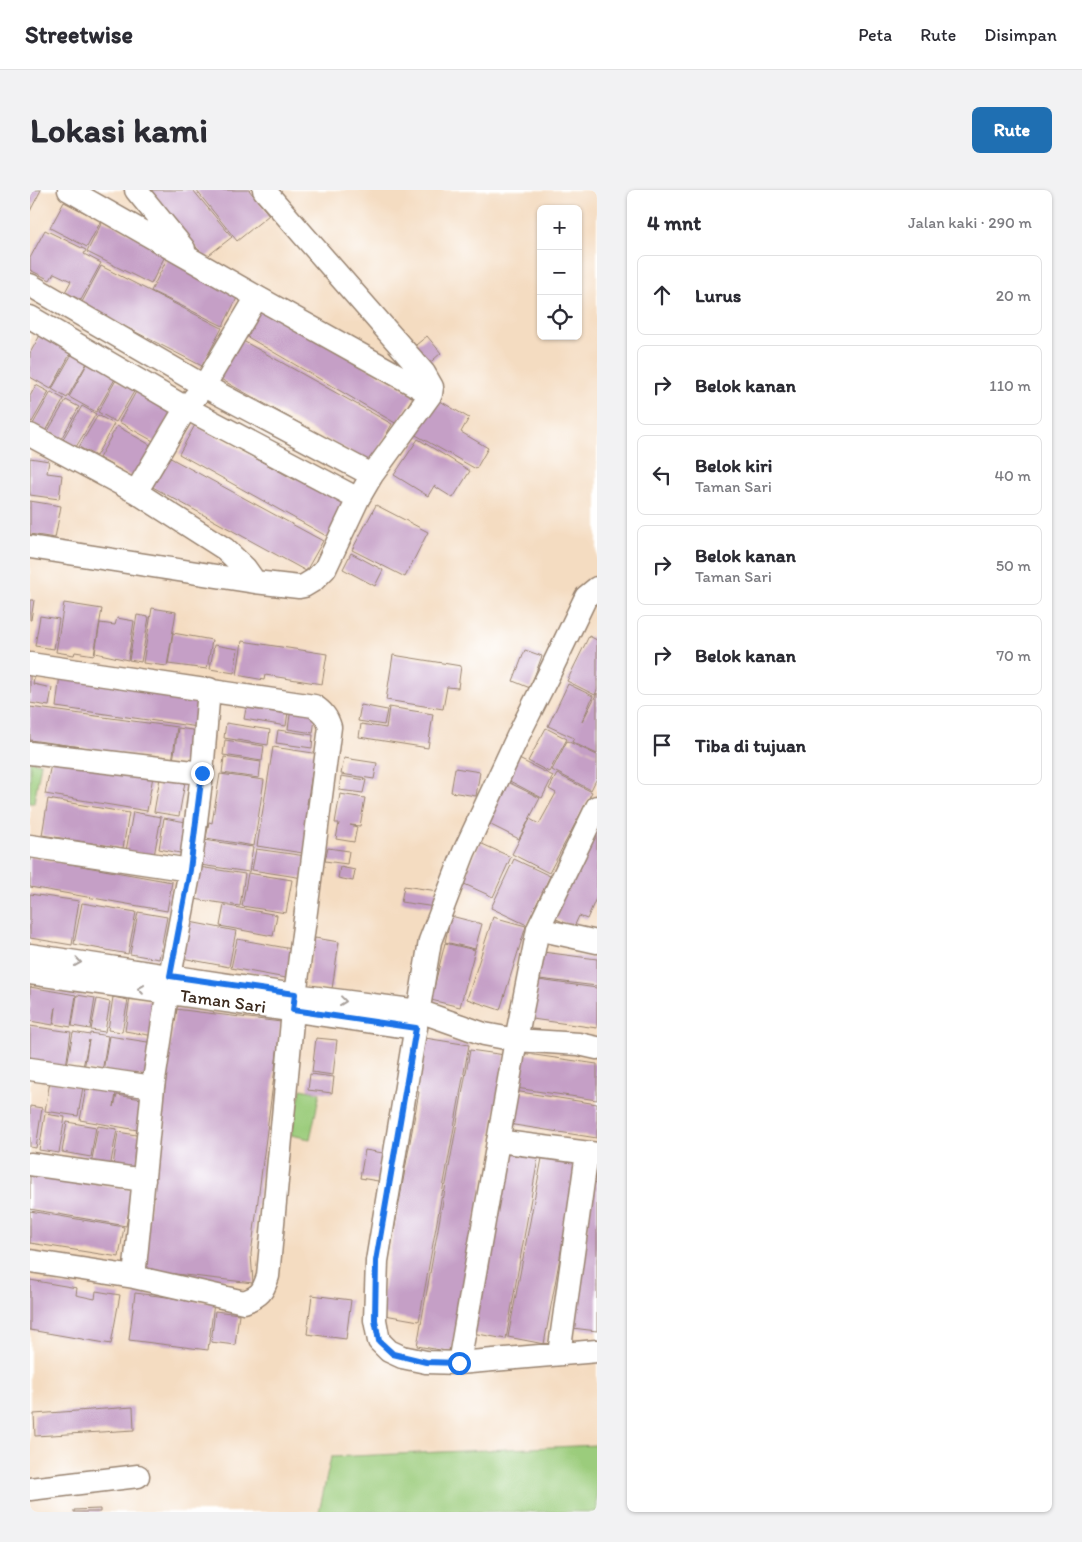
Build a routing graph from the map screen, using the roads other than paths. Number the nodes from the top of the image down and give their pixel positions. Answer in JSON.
{"nodes":[{"id":1,"x":69,"y":190,"type":"edge"},
{"id":2,"x":136,"y":190,"type":"edge"},
{"id":3,"x":264,"y":190,"type":"edge"},
{"id":4,"x":192,"y":259,"type":"junction"},
{"id":5,"x":30,"y":285,"type":"edge"},
{"id":6,"x":257,"y":297,"type":"junction"},
{"id":7,"x":30,"y":318,"type":"edge"},
{"id":8,"x":204,"y":386,"type":"junction"},
{"id":9,"x":431,"y":394,"type":"junction"},
{"id":10,"x":186,"y":408,"type":"junction"},
{"id":11,"x":30,"y":435,"type":"edge"},
{"id":12,"x":30,"y":448,"type":"edge"},
{"id":13,"x":62,"y":453,"type":"junction"},
{"id":14,"x":372,"y":475,"type":"junction"},
{"id":15,"x":136,"y":492,"type":"junction"},
{"id":16,"x":358,"y":499,"type":"junction"},
{"id":17,"x":30,"y":547,"type":"edge"},
{"id":18,"x":255,"y":582,"type":"junction"},
{"id":19,"x":593,"y":597,"type":"edge"},
{"id":20,"x":30,"y":664,"type":"edge"},
{"id":21,"x":209,"y":689,"type":"junction"},
{"id":22,"x":30,"y":752,"type":"edge"},
{"id":23,"x":202,"y":773,"type":"junction"},
{"id":24,"x":597,"y":807,"type":"edge"},
{"id":25,"x":30,"y":846,"type":"edge"},
{"id":26,"x":190,"y":870,"type":"junction"},
{"id":27,"x":538,"y":929,"type":"junction"},
{"id":28,"x":597,"y":942,"type":"edge"},
{"id":29,"x":30,"y":955,"type":"edge"},
{"id":30,"x":30,"y":973,"type":"edge"},
{"id":31,"x":168,"y":984,"type":"junction"},
{"id":32,"x":294,"y":1002,"type":"junction"},
{"id":33,"x":418,"y":1019,"type":"junction"},
{"id":34,"x":516,"y":1040,"type":"junction"},
{"id":35,"x":597,"y":1048,"type":"edge"},
{"id":36,"x":30,"y":1069,"type":"edge"},
{"id":37,"x":153,"y":1087,"type":"junction"},
{"id":38,"x":498,"y":1141,"type":"junction"},
{"id":39,"x":592,"y":1153,"type":"edge"},
{"id":40,"x":30,"y":1164,"type":"edge"},
{"id":41,"x":144,"y":1180,"type":"junction"},
{"id":42,"x":30,"y":1261,"type":"edge"},
{"id":43,"x":134,"y":1277,"type":"junction"},
{"id":44,"x":597,"y":1351,"type":"edge"},
{"id":45,"x":559,"y":1354,"type":"junction"},
{"id":46,"x":459,"y":1363,"type":"junction"},
{"id":47,"x":138,"y":1476,"type":"dead end"},
{"id":48,"x":30,"y":1489,"type":"edge"}],
"edges":[{"from":1,"to":4,"type":"street"},
{"from":2,"to":4,"type":"street"},
{"from":3,"to":9,"type":"street"},
{"from":4,"to":6,"type":"street"},
{"from":5,"to":8,"type":"street"},
{"from":6,"to":8,"type":"street"},
{"from":6,"to":9,"type":"street"},
{"from":7,"to":10,"type":"street"},
{"from":8,"to":10,"type":"street"},
{"from":8,"to":14,"type":"street"},
{"from":9,"to":14,"type":"street"},
{"from":10,"to":15,"type":"street"},
{"from":10,"to":16,"type":"street"},
{"from":11,"to":13,"type":"street"},
{"from":12,"to":13,"type":"street"},
{"from":13,"to":15,"type":"street"},
{"from":14,"to":16,"type":"street"},
{"from":15,"to":18,"type":"street"},
{"from":16,"to":18,"type":"street"},
{"from":17,"to":18,"type":"street"},
{"from":19,"to":33,"type":"street"},
{"from":20,"to":21,"type":"street"},
{"from":21,"to":23,"type":"street"},
{"from":21,"to":32,"type":"street"},
{"from":22,"to":23,"type":"street"},
{"from":23,"to":26,"type":"street"},
{"from":24,"to":27,"type":"street"},
{"from":25,"to":26,"type":"street"},
{"from":26,"to":31,"type":"street"},
{"from":27,"to":28,"type":"street"},
{"from":27,"to":34,"type":"street"},
{"from":29,"to":31,"type":"street","name":"Taman Sari","one_way":true},
{"from":31,"to":30,"type":"street","name":"Taman Sari","one_way":true},
{"from":31,"to":32,"type":"street","name":"Taman Sari"},
{"from":31,"to":37,"type":"street"},
{"from":32,"to":33,"type":"street","name":"Taman Sari"},
{"from":32,"to":43,"type":"street"},
{"from":33,"to":34,"type":"street","name":"Taman Sari"},
{"from":33,"to":46,"type":"street"},
{"from":34,"to":35,"type":"street","name":"Taman Sari"},
{"from":34,"to":38,"type":"street"},
{"from":36,"to":37,"type":"street"},
{"from":37,"to":41,"type":"street"},
{"from":38,"to":39,"type":"street"},
{"from":38,"to":46,"type":"street"},
{"from":39,"to":45,"type":"street"},
{"from":40,"to":41,"type":"street"},
{"from":41,"to":43,"type":"street"},
{"from":42,"to":43,"type":"street"},
{"from":44,"to":45,"type":"street"},
{"from":45,"to":46,"type":"street"},
{"from":47,"to":48,"type":"street"}]}
